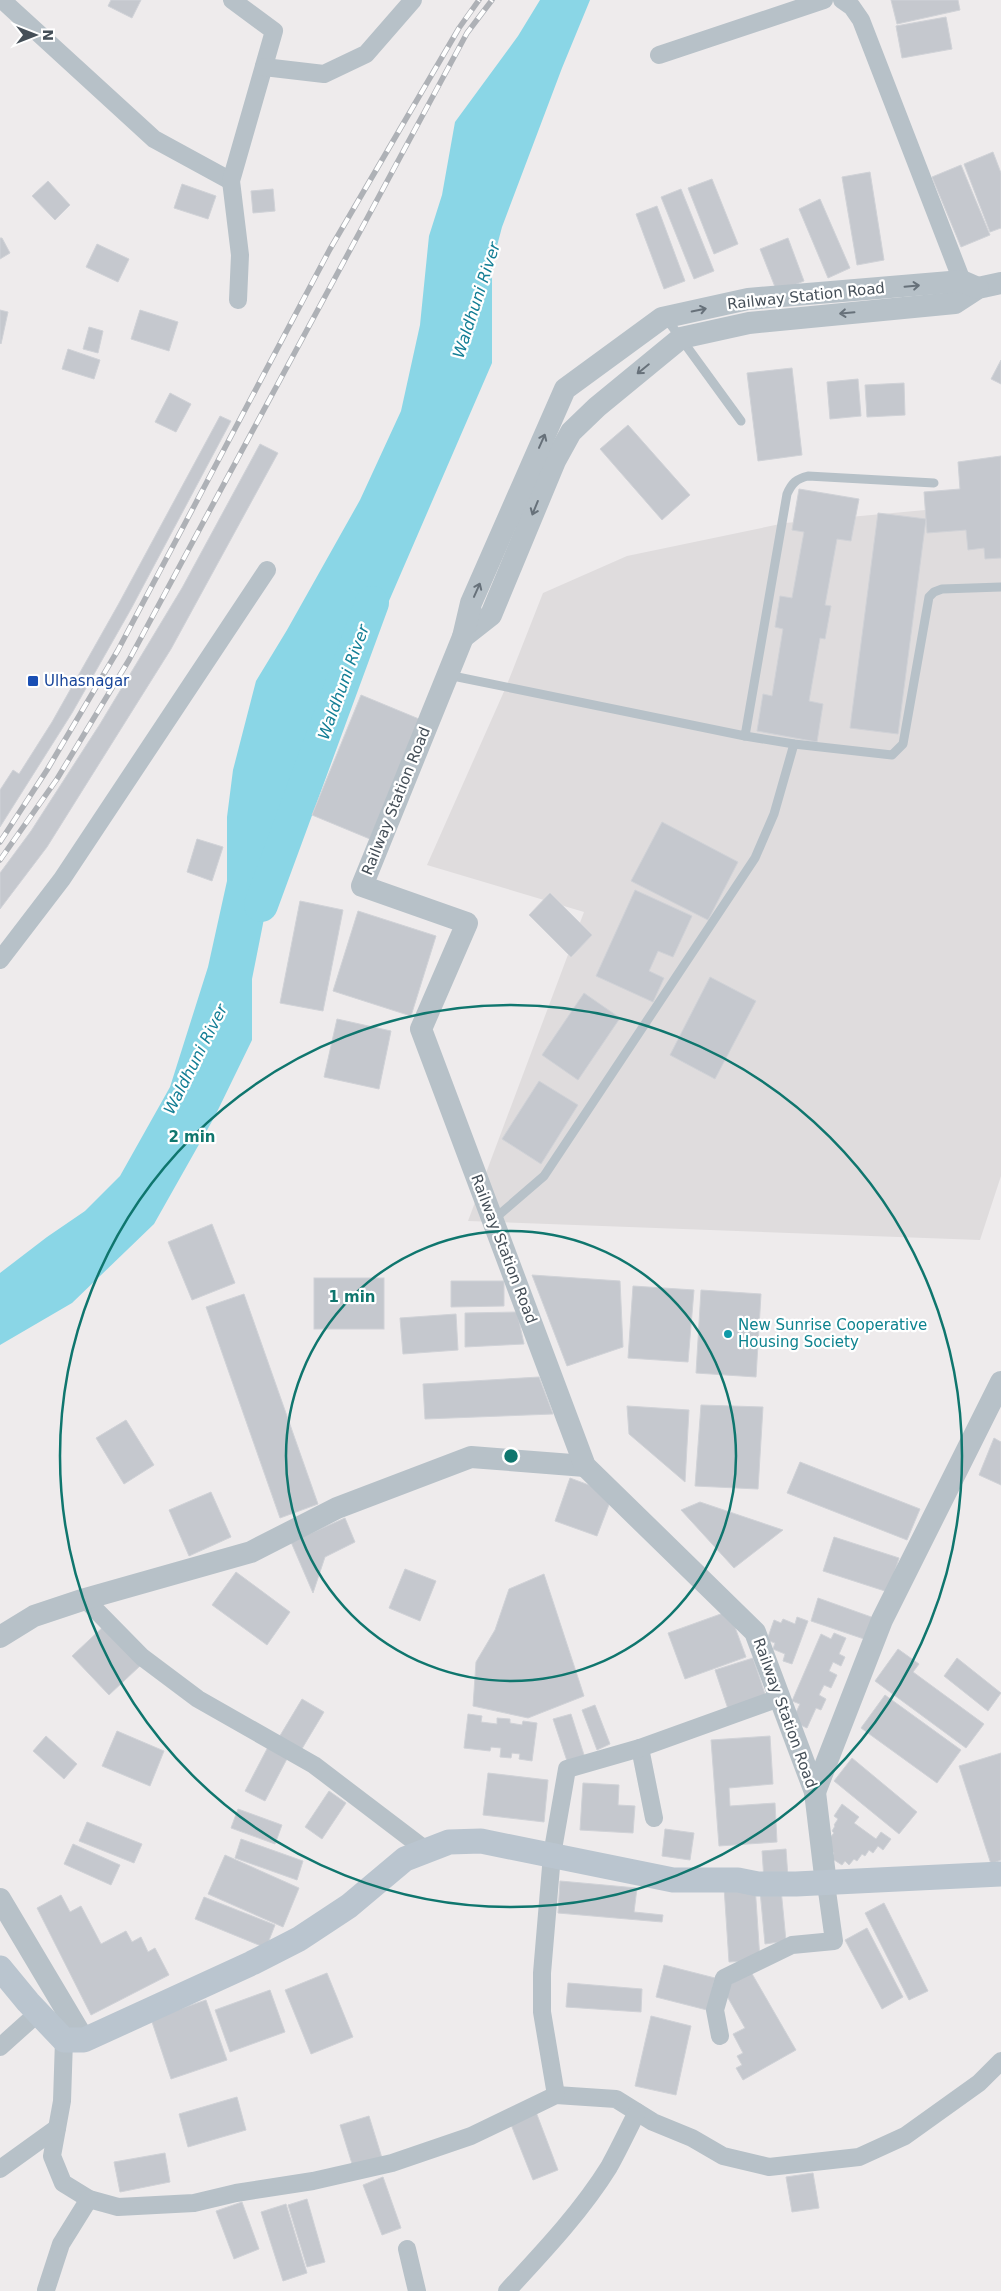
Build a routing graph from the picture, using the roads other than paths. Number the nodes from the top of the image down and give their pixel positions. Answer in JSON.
{"nodes":[{"id":1,"x":2,"y":0,"type":"edge"},
{"id":2,"x":232,"y":0,"type":"edge"},
{"id":3,"x":413,"y":0,"type":"edge"},
{"id":4,"x":842,"y":0,"type":"edge"},
{"id":5,"x":816,"y":1,"type":"edge"},
{"id":6,"x":659,"y":55,"type":"dead end"},
{"id":7,"x":264,"y":67,"type":"junction"},
{"id":8,"x":231,"y":181,"type":"junction"},
{"id":9,"x":983,"y":289,"type":"edge"},
{"id":10,"x":238,"y":300,"type":"dead end"},
{"id":11,"x":665,"y":317,"type":"junction"},
{"id":12,"x":681,"y":338,"type":"junction"},
{"id":13,"x":741,"y":421,"type":"dead end"},
{"id":14,"x":934,"y":483,"type":"dead end"},
{"id":15,"x":267,"y":570,"type":"dead end"},
{"id":16,"x":1001,"y":587,"type":"edge"},
{"id":17,"x":463,"y":637,"type":"junction"},
{"id":18,"x":448,"y":675,"type":"junction"},
{"id":19,"x":745,"y":736,"type":"junction"},
{"id":20,"x":794,"y":744,"type":"junction"},
{"id":21,"x":0,"y":960,"type":"edge"},
{"id":22,"x":493,"y":1220,"type":"junction"},
{"id":23,"x":1001,"y":1382,"type":"edge"},
{"id":24,"x":585,"y":1466,"type":"junction"},
{"id":25,"x":85,"y":1599,"type":"junction"},
{"id":26,"x":0,"y":1637,"type":"edge"},
{"id":27,"x":779,"y":1698,"type":"junction"},
{"id":28,"x":640,"y":1748,"type":"junction"},
{"id":29,"x":815,"y":1792,"type":"junction"},
{"id":30,"x":654,"y":1818,"type":"dead end"},
{"id":31,"x":426,"y":1851,"type":"junction"},
{"id":32,"x":552,"y":1855,"type":"junction"},
{"id":33,"x":1001,"y":1874,"type":"edge"},
{"id":34,"x":826,"y":1884,"type":"junction"},
{"id":35,"x":0,"y":1899,"type":"edge"},
{"id":36,"x":0,"y":1968,"type":"edge"},
{"id":37,"x":10,"y":1991,"type":"edge"},
{"id":38,"x":38,"y":2013,"type":"junction"},
{"id":39,"x":720,"y":2036,"type":"dead end"},
{"id":40,"x":74,"y":2040,"type":"junction"},
{"id":41,"x":0,"y":2048,"type":"edge"},
{"id":42,"x":1001,"y":2061,"type":"edge"},
{"id":43,"x":556,"y":2095,"type":"junction"},
{"id":44,"x":637,"y":2112,"type":"junction"},
{"id":45,"x":57,"y":2128,"type":"junction"},
{"id":46,"x":0,"y":2169,"type":"edge"},
{"id":47,"x":89,"y":2198,"type":"junction"},
{"id":48,"x":407,"y":2248,"type":"dead end"},
{"id":49,"x":46,"y":2290,"type":"edge"},
{"id":50,"x":417,"y":2291,"type":"edge"},
{"id":51,"x":507,"y":2291,"type":"edge"}],
"edges":[{"from":1,"to":8,"type":"street"},
{"from":2,"to":7,"type":"street"},
{"from":3,"to":7,"type":"street"},
{"from":4,"to":9,"type":"street"},
{"from":5,"to":6,"type":"street"},
{"from":7,"to":8,"type":"street"},
{"from":8,"to":10,"type":"street"},
{"from":11,"to":9,"type":"street","name":"Railway Station Road","one_way":true},
{"from":9,"to":12,"type":"street","name":"Railway Station Road","one_way":true},
{"from":11,"to":12,"type":"lane"},
{"from":17,"to":11,"type":"street","name":"Railway Station Road","one_way":true},
{"from":12,"to":13,"type":"lane"},
{"from":12,"to":17,"type":"street","name":"Railway Station Road","one_way":true},
{"from":14,"to":19,"type":"lane"},
{"from":15,"to":21,"type":"street"},
{"from":16,"to":20,"type":"lane"},
{"from":17,"to":18,"type":"street","name":"Railway Station Road"},
{"from":18,"to":19,"type":"lane"},
{"from":18,"to":22,"type":"street","name":"Railway Station Road"},
{"from":19,"to":20,"type":"lane"},
{"from":20,"to":22,"type":"lane"},
{"from":22,"to":24,"type":"street","name":"Railway Station Road"},
{"from":23,"to":29,"type":"street"},
{"from":24,"to":25,"type":"street"},
{"from":24,"to":27,"type":"street","name":"Railway Station Road"},
{"from":25,"to":26,"type":"street"},
{"from":25,"to":31,"type":"street"},
{"from":27,"to":28,"type":"street"},
{"from":27,"to":29,"type":"street","name":"Railway Station Road"},
{"from":28,"to":30,"type":"street"},
{"from":28,"to":32,"type":"street"},
{"from":29,"to":34,"type":"street","name":"Railway Station Road"},
{"from":31,"to":32,"type":"main road"},
{"from":31,"to":40,"type":"main road"},
{"from":32,"to":34,"type":"main road"},
{"from":32,"to":43,"type":"street"},
{"from":33,"to":34,"type":"main road"},
{"from":34,"to":39,"type":"street"},
{"from":35,"to":40,"type":"street"},
{"from":36,"to":37,"type":"main road"},
{"from":37,"to":38,"type":"main road"},
{"from":38,"to":40,"type":"main road"},
{"from":38,"to":41,"type":"street"},
{"from":40,"to":45,"type":"street"},
{"from":42,"to":44,"type":"street"},
{"from":43,"to":44,"type":"street"},
{"from":43,"to":47,"type":"street"},
{"from":44,"to":51,"type":"street"},
{"from":45,"to":46,"type":"street"},
{"from":45,"to":47,"type":"street"},
{"from":47,"to":49,"type":"street"},
{"from":48,"to":50,"type":"street"}]}
